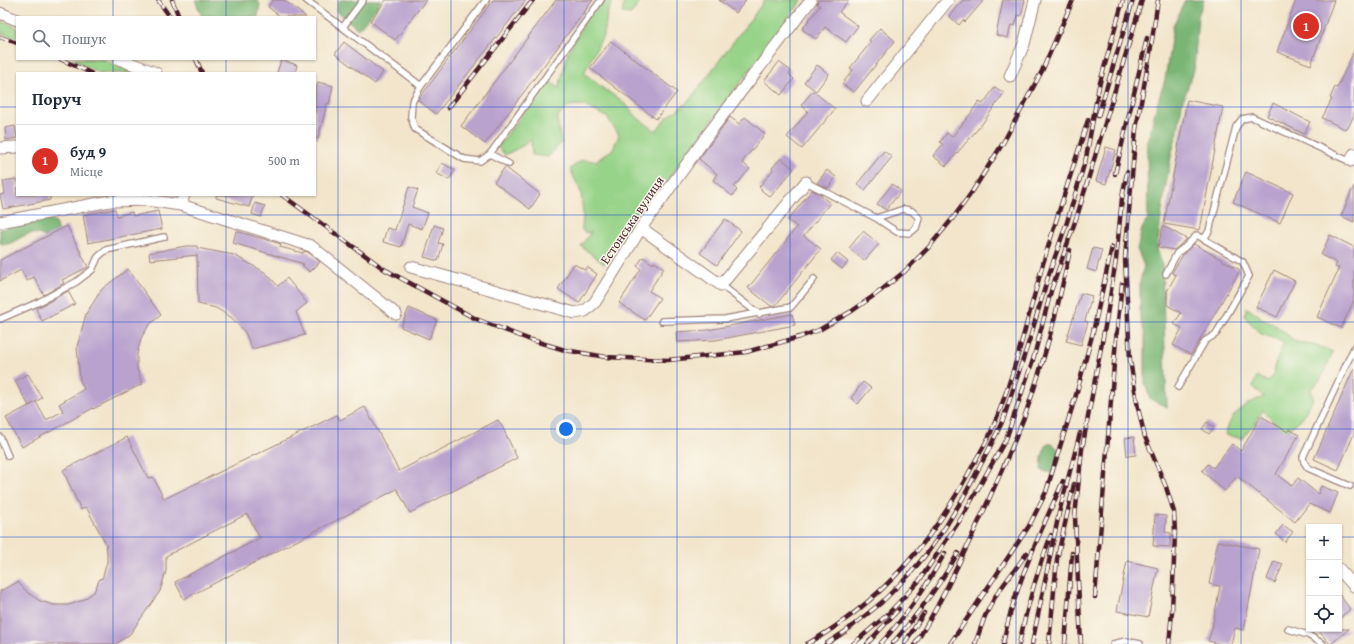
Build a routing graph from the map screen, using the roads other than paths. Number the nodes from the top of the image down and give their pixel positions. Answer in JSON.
{"nodes":[{"id":1,"x":306,"y":0,"type":"edge"},
{"id":2,"x":363,"y":0,"type":"edge"},
{"id":3,"x":486,"y":0,"type":"edge"},
{"id":4,"x":602,"y":0,"type":"edge"},
{"id":5,"x":811,"y":0,"type":"edge"},
{"id":6,"x":948,"y":0,"type":"edge"},
{"id":7,"x":1035,"y":0,"type":"edge"},
{"id":8,"x":0,"y":13,"type":"edge"},
{"id":9,"x":16,"y":20,"type":"edge"},
{"id":10,"x":343,"y":27,"type":"junction"},
{"id":11,"x":122,"y":60,"type":"edge"},
{"id":12,"x":153,"y":72,"type":"edge"},
{"id":13,"x":1010,"y":76,"type":"dead end"},
{"id":14,"x":421,"y":86,"type":"junction"},
{"id":15,"x":867,"y":101,"type":"dead end"},
{"id":16,"x":16,"y":147,"type":"edge"},
{"id":17,"x":0,"y":148,"type":"edge"},
{"id":18,"x":490,"y":154,"type":"junction"},
{"id":19,"x":1353,"y":159,"type":"edge"},
{"id":20,"x":509,"y":164,"type":"dead end"},
{"id":21,"x":806,"y":182,"type":"joint"},
{"id":22,"x":182,"y":200,"type":"edge"},
{"id":23,"x":876,"y":218,"type":"junction"},
{"id":24,"x":0,"y":222,"type":"edge"},
{"id":25,"x":641,"y":228,"type":"junction"},
{"id":26,"x":164,"y":237,"type":"dead end"},
{"id":27,"x":1204,"y":240,"type":"junction"},
{"id":28,"x":411,"y":267,"type":"dead end"},
{"id":29,"x":1166,"y":274,"type":"dead end"},
{"id":30,"x":814,"y":279,"type":"dead end"},
{"id":31,"x":721,"y":286,"type":"junction"},
{"id":32,"x":396,"y":314,"type":"dead end"},
{"id":33,"x":759,"y":314,"type":"junction"},
{"id":34,"x":0,"y":319,"type":"edge"},
{"id":35,"x":662,"y":321,"type":"dead end"},
{"id":36,"x":1354,"y":348,"type":"edge"},
{"id":37,"x":1178,"y":387,"type":"dead end"},
{"id":38,"x":0,"y":437,"type":"edge"},
{"id":39,"x":8,"y":456,"type":"dead end"},
{"id":40,"x":1350,"y":486,"type":"dead end"},
{"id":41,"x":1342,"y":572,"type":"edge"},
{"id":42,"x":1354,"y":586,"type":"edge"},
{"id":43,"x":1288,"y":629,"type":"dead end"},
{"id":44,"x":1113,"y":644,"type":"edge"},
{"id":45,"x":1140,"y":644,"type":"edge"},
{"id":46,"x":1323,"y":644,"type":"edge"}],
"edges":[{"from":1,"to":10,"type":"lane"},
{"from":2,"to":10,"type":"lane"},
{"from":3,"to":14,"type":"lane"},
{"from":4,"to":18,"type":"lane"},
{"from":5,"to":25,"type":"street","name":"Естонська вулиця"},
{"from":6,"to":15,"type":"street"},
{"from":7,"to":13,"type":"street"},
{"from":8,"to":9,"type":"street"},
{"from":10,"to":14,"type":"lane"},
{"from":11,"to":12,"type":"street"},
{"from":14,"to":18,"type":"lane"},
{"from":16,"to":17,"type":"street"},
{"from":18,"to":20,"type":"lane"},
{"from":19,"to":27,"type":"lane"},
{"from":21,"to":23,"type":"lane"},
{"from":21,"to":31,"type":"street"},
{"from":22,"to":24,"type":"street"},
{"from":22,"to":32,"type":"street"},
{"from":23,"to":23,"type":"lane"},
{"from":25,"to":28,"type":"street","name":"Естонська вулиця"},
{"from":25,"to":31,"type":"street"},
{"from":26,"to":34,"type":"lane"},
{"from":27,"to":29,"type":"lane"},
{"from":27,"to":37,"type":"lane"},
{"from":30,"to":33,"type":"lane"},
{"from":31,"to":33,"type":"lane"},
{"from":33,"to":35,"type":"lane"},
{"from":36,"to":40,"type":"lane"},
{"from":38,"to":39,"type":"lane"},
{"from":41,"to":42,"type":"street"},
{"from":43,"to":46,"type":"lane"},
{"from":44,"to":45,"type":"lane"}]}
